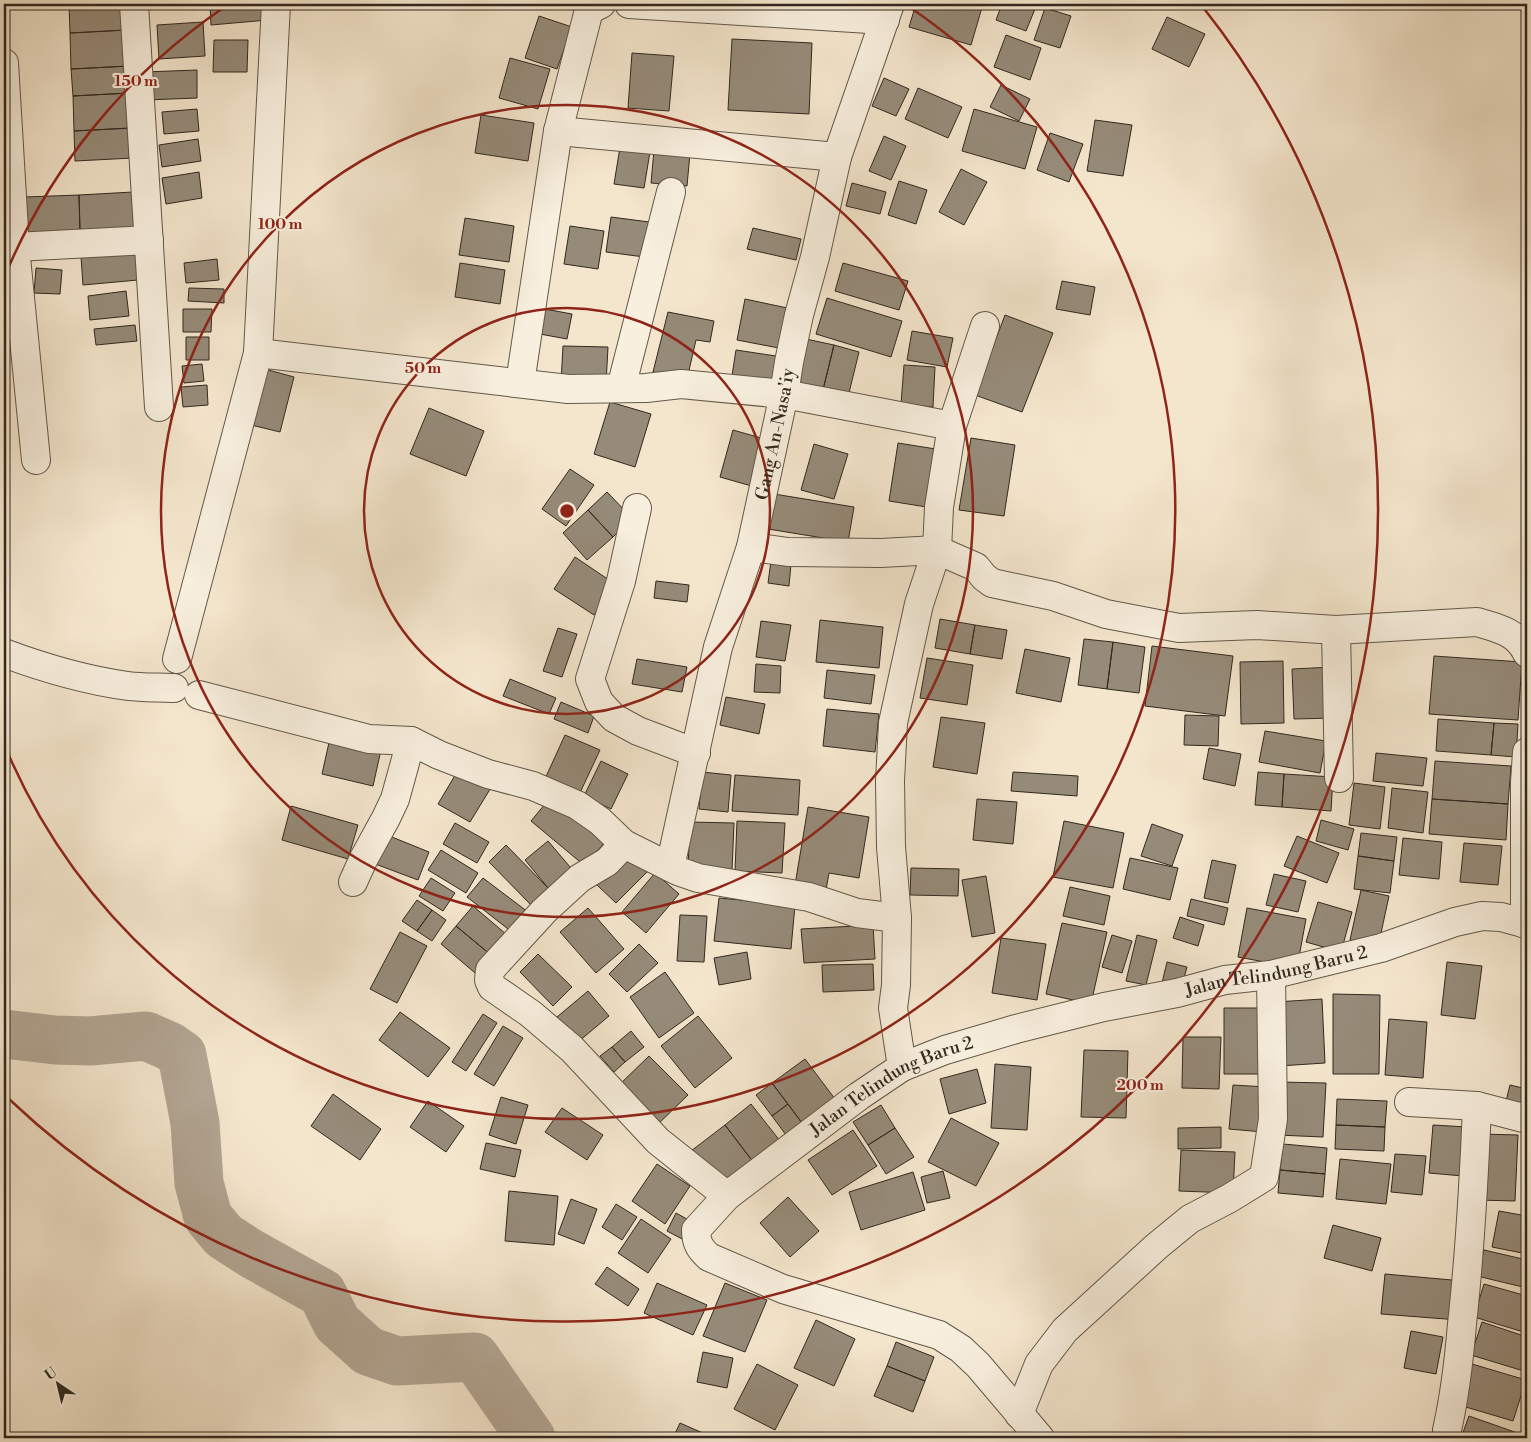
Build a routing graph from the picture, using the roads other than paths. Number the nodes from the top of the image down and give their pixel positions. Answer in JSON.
{"nodes":[{"id":1,"x":134,"y":4,"type":"edge"},
{"id":2,"x":276,"y":4,"type":"edge"},
{"id":3,"x":601,"y":4,"type":"edge"},
{"id":4,"x":629,"y":4,"type":"edge"},
{"id":5,"x":887,"y":12,"type":"edge"},
{"id":6,"x":4,"y":63,"type":"edge"},
{"id":7,"x":558,"y":131,"type":"junction"},
{"id":8,"x":837,"y":158,"type":"junction"},
{"id":9,"x":671,"y":192,"type":"dead end"},
{"id":10,"x":148,"y":240,"type":"junction"},
{"id":11,"x":15,"y":247,"type":"junction"},
{"id":12,"x":985,"y":326,"type":"dead end"},
{"id":13,"x":258,"y":353,"type":"junction"},
{"id":14,"x":520,"y":383,"type":"junction"},
{"id":15,"x":621,"y":388,"type":"junction"},
{"id":16,"x":784,"y":394,"type":"junction"},
{"id":17,"x":159,"y":407,"type":"dead end"},
{"id":18,"x":952,"y":426,"type":"junction"},
{"id":19,"x":36,"y":460,"type":"dead end"},
{"id":20,"x":637,"y":508,"type":"dead end"},
{"id":21,"x":751,"y":547,"type":"junction"},
{"id":22,"x":937,"y":550,"type":"junction"},
{"id":23,"x":1336,"y":630,"type":"junction"},
{"id":24,"x":4,"y":653,"type":"edge"},
{"id":25,"x":1527,"y":653,"type":"edge"},
{"id":26,"x":177,"y":659,"type":"dead end"},
{"id":27,"x":411,"y":741,"type":"junction"},
{"id":28,"x":696,"y":752,"type":"junction"},
{"id":29,"x":1527,"y":752,"type":"edge"},
{"id":30,"x":1339,"y":778,"type":"dead end"},
{"id":31,"x":624,"y":844,"type":"junction"},
{"id":32,"x":670,"y":867,"type":"junction"},
{"id":33,"x":353,"y":882,"type":"dead end"},
{"id":34,"x":897,"y":918,"type":"junction"},
{"id":35,"x":1526,"y":924,"type":"edge"},
{"id":36,"x":1270,"y":975,"type":"junction"},
{"id":37,"x":902,"y":1067,"type":"junction"},
{"id":38,"x":1409,"y":1102,"type":"dead end"},
{"id":39,"x":1477,"y":1106,"type":"junction"},
{"id":40,"x":1527,"y":1119,"type":"edge"},
{"id":41,"x":727,"y":1196,"type":"junction"},
{"id":42,"x":1019,"y":1414,"type":"junction"},
{"id":43,"x":1447,"y":1430,"type":"dead end"},
{"id":44,"x":1040,"y":1438,"type":"edge"}],
"edges":[{"from":1,"to":10,"type":"street"},
{"from":2,"to":13,"type":"street"},
{"from":3,"to":7,"type":"street"},
{"from":4,"to":5,"type":"street"},
{"from":5,"to":8,"type":"street","name":"Gang An-Nasa'iy"},
{"from":6,"to":11,"type":"street"},
{"from":7,"to":8,"type":"street"},
{"from":7,"to":14,"type":"street"},
{"from":8,"to":16,"type":"street","name":"Gang An-Nasa'iy"},
{"from":9,"to":15,"type":"street"},
{"from":10,"to":11,"type":"street"},
{"from":10,"to":17,"type":"street"},
{"from":11,"to":19,"type":"street"},
{"from":12,"to":18,"type":"street"},
{"from":13,"to":14,"type":"street"},
{"from":13,"to":26,"type":"street"},
{"from":14,"to":15,"type":"street"},
{"from":15,"to":16,"type":"street"},
{"from":16,"to":18,"type":"street"},
{"from":16,"to":21,"type":"street","name":"Gang An-Nasa'iy"},
{"from":18,"to":22,"type":"street"},
{"from":20,"to":28,"type":"street"},
{"from":21,"to":22,"type":"street"},
{"from":21,"to":28,"type":"street","name":"Gang An-Nasa'iy"},
{"from":22,"to":23,"type":"street"},
{"from":22,"to":34,"type":"street"},
{"from":23,"to":25,"type":"street"},
{"from":23,"to":30,"type":"street"},
{"from":24,"to":27,"type":"street"},
{"from":27,"to":31,"type":"street"},
{"from":27,"to":33,"type":"street"},
{"from":28,"to":32,"type":"street","name":"Gang An-Nasa'iy"},
{"from":29,"to":35,"type":"street"},
{"from":31,"to":32,"type":"street"},
{"from":31,"to":41,"type":"street"},
{"from":32,"to":34,"type":"street"},
{"from":34,"to":37,"type":"street"},
{"from":35,"to":36,"type":"street","name":"Jalan Telindung Baru 2"},
{"from":36,"to":37,"type":"street","name":"Jalan Telindung Baru 2"},
{"from":36,"to":42,"type":"street"},
{"from":37,"to":41,"type":"street","name":"Jalan Telindung Baru 2"},
{"from":38,"to":39,"type":"street"},
{"from":39,"to":40,"type":"street"},
{"from":39,"to":43,"type":"street"},
{"from":41,"to":42,"type":"street","name":"Jalan Telindung Baru 2"},
{"from":42,"to":44,"type":"street","name":"Jalan Telindung Baru 2"}]}
